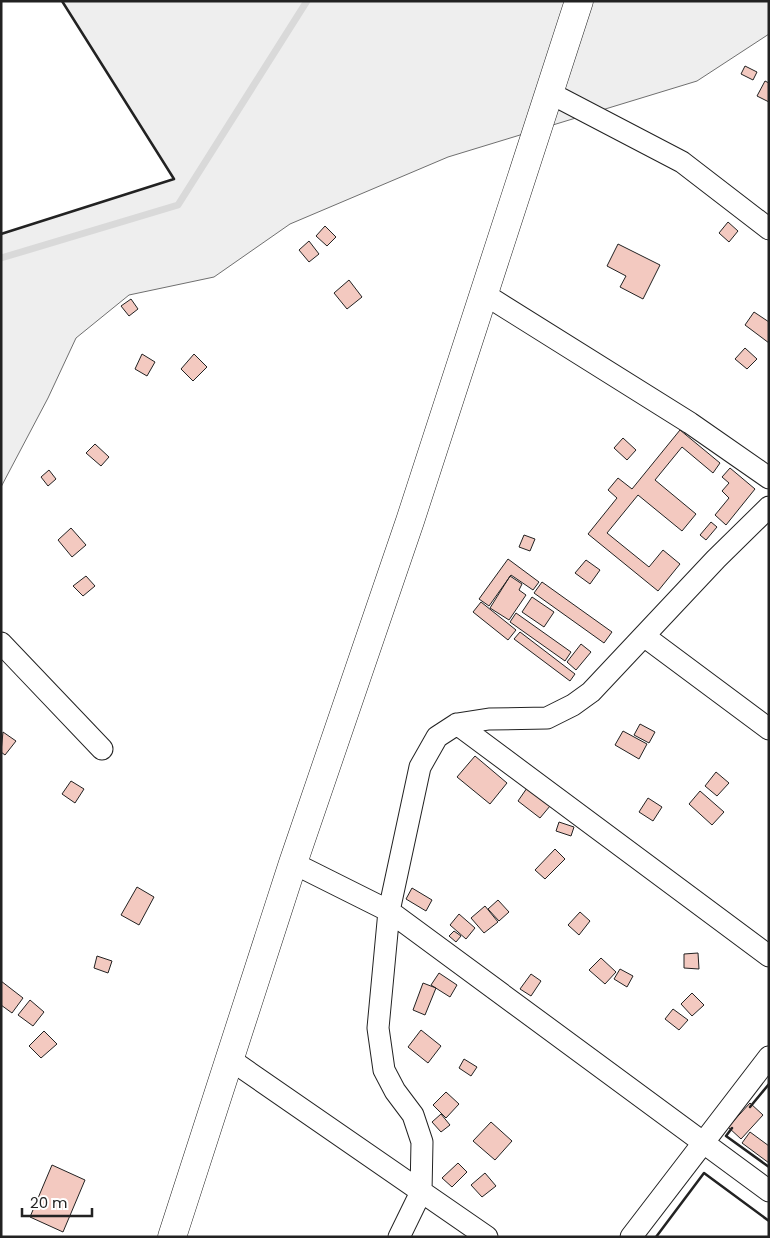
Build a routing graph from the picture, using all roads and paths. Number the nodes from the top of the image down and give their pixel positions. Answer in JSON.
{"nodes":[{"id":1,"x":579,"y":1,"type":"edge"},
{"id":2,"x":550,"y":93,"type":"junction"},
{"id":3,"x":769,"y":229,"type":"edge"},
{"id":4,"x":484,"y":294,"type":"junction"},
{"id":5,"x":769,"y":478,"type":"edge"},
{"id":6,"x":769,"y":506,"type":"edge"},
{"id":7,"x":644,"y":636,"type":"junction"},
{"id":8,"x":1,"y":643,"type":"edge"},
{"id":9,"x":457,"y":724,"type":"junction"},
{"id":10,"x":769,"y":729,"type":"edge"},
{"id":11,"x":102,"y":749,"type":"dead end"},
{"id":12,"x":293,"y":863,"type":"junction"},
{"id":13,"x":389,"y":911,"type":"junction"},
{"id":14,"x":769,"y":956,"type":"edge"},
{"id":15,"x":769,"y":1057,"type":"edge"},
{"id":16,"x":231,"y":1060,"type":"junction"},
{"id":17,"x":704,"y":1141,"type":"junction"},
{"id":18,"x":769,"y":1191,"type":"edge"},
{"id":19,"x":421,"y":1192,"type":"junction"},
{"id":20,"x":172,"y":1237,"type":"edge"},
{"id":21,"x":398,"y":1237,"type":"edge"},
{"id":22,"x":486,"y":1237,"type":"edge"},
{"id":23,"x":631,"y":1237,"type":"edge"}],
"edges":[{"from":1,"to":2,"type":"main road"},
{"from":2,"to":3,"type":"street"},
{"from":2,"to":4,"type":"main road"},
{"from":4,"to":5,"type":"street"},
{"from":4,"to":12,"type":"main road"},
{"from":6,"to":7,"type":"street"},
{"from":7,"to":9,"type":"street"},
{"from":7,"to":10,"type":"street"},
{"from":8,"to":11,"type":"street"},
{"from":9,"to":13,"type":"street"},
{"from":9,"to":14,"type":"street"},
{"from":12,"to":13,"type":"street"},
{"from":12,"to":16,"type":"main road"},
{"from":13,"to":17,"type":"street"},
{"from":13,"to":19,"type":"street"},
{"from":15,"to":17,"type":"street"},
{"from":16,"to":19,"type":"street"},
{"from":16,"to":20,"type":"main road"},
{"from":17,"to":18,"type":"street"},
{"from":17,"to":23,"type":"street"},
{"from":19,"to":21,"type":"street"},
{"from":19,"to":22,"type":"street"}]}
